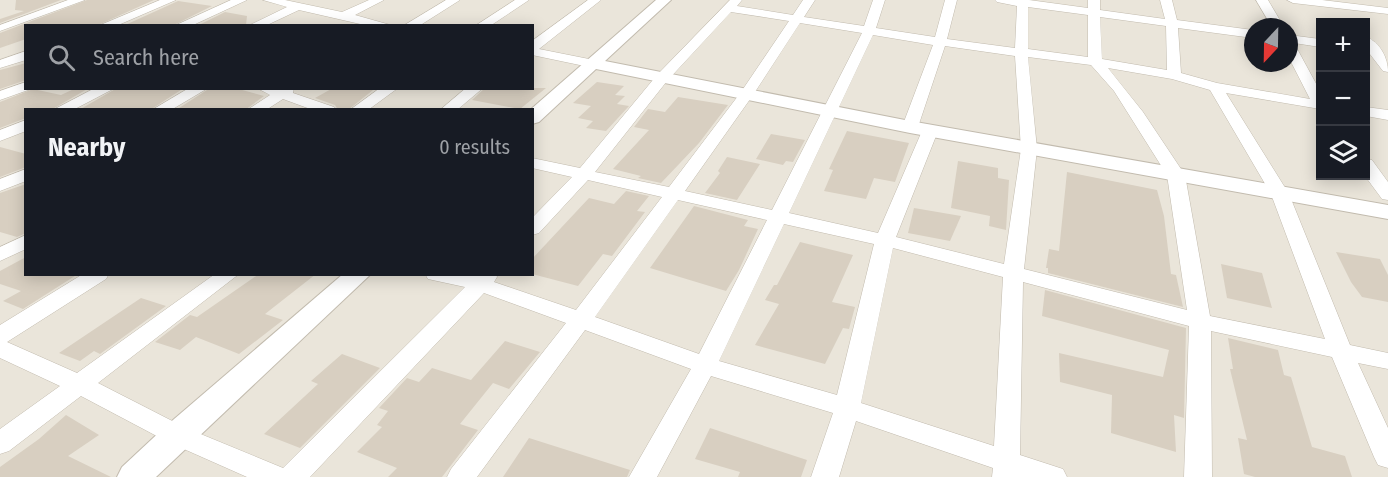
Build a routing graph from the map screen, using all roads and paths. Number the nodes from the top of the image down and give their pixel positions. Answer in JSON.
{"nodes":[{"id":1,"x":79,"y":0,"type":"edge"},
{"id":2,"x":170,"y":0,"type":"edge"},
{"id":3,"x":241,"y":0,"type":"edge"},
{"id":4,"x":269,"y":0,"type":"edge"},
{"id":5,"x":378,"y":0,"type":"edge"},
{"id":6,"x":454,"y":0,"type":"edge"},
{"id":7,"x":523,"y":0,"type":"edge"},
{"id":8,"x":595,"y":0,"type":"edge"},
{"id":9,"x":664,"y":0,"type":"edge"},
{"id":10,"x":809,"y":0,"type":"edge"},
{"id":11,"x":879,"y":0,"type":"edge"},
{"id":12,"x":951,"y":0,"type":"edge"},
{"id":13,"x":1001,"y":0,"type":"edge"},
{"id":14,"x":1166,"y":0,"type":"edge"},
{"id":15,"x":1262,"y":0,"type":"edge"},
{"id":16,"x":1293,"y":0,"type":"edge"},
{"id":17,"x":1022,"y":1,"type":"edge"},
{"id":18,"x":1338,"y":3,"type":"edge"},
{"id":19,"x":297,"y":4,"type":"edge"},
{"id":20,"x":732,"y":4,"type":"edge"},
{"id":21,"x":1095,"y":6,"type":"edge"},
{"id":22,"x":1388,"y":11,"type":"edge"},
{"id":23,"x":344,"y":16,"type":"junction"},
{"id":24,"x":1273,"y":18,"type":"edge"},
{"id":25,"x":1349,"y":18,"type":"edge"},
{"id":26,"x":798,"y":19,"type":"junction"},
{"id":27,"x":1172,"y":23,"type":"junction"},
{"id":28,"x":109,"y":24,"type":"edge"},
{"id":29,"x":185,"y":24,"type":"edge"},
{"id":30,"x":258,"y":24,"type":"edge"},
{"id":31,"x":329,"y":24,"type":"edge"},
{"id":32,"x":379,"y":24,"type":"edge"},
{"id":33,"x":412,"y":24,"type":"edge"},
{"id":34,"x":485,"y":24,"type":"edge"},
{"id":35,"x":3,"y":29,"type":"edge"},
{"id":36,"x":869,"y":31,"type":"junction"},
{"id":37,"x":24,"y":33,"type":"edge"},
{"id":38,"x":1244,"y":33,"type":"edge"},
{"id":39,"x":1298,"y":40,"type":"edge"},
{"id":40,"x":939,"y":42,"type":"junction"},
{"id":41,"x":1316,"y":42,"type":"edge"},
{"id":42,"x":1370,"y":47,"type":"edge"},
{"id":43,"x":534,"y":48,"type":"edge"},
{"id":44,"x":1370,"y":48,"type":"edge"},
{"id":45,"x":534,"y":50,"type":"edge"},
{"id":46,"x":1388,"y":52,"type":"edge"},
{"id":47,"x":1020,"y":53,"type":"junction"},
{"id":48,"x":24,"y":56,"type":"edge"},
{"id":49,"x":1095,"y":62,"type":"junction"},
{"id":50,"x":1298,"y":63,"type":"edge"},
{"id":51,"x":0,"y":64,"type":"edge"},
{"id":52,"x":594,"y":64,"type":"junction"},
{"id":53,"x":1388,"y":68,"type":"edge"},
{"id":54,"x":1174,"y":75,"type":"junction"},
{"id":55,"x":662,"y":78,"type":"junction"},
{"id":56,"x":24,"y":87,"type":"edge"},
{"id":57,"x":1215,"y":87,"type":"junction"},
{"id":58,"x":104,"y":90,"type":"edge"},
{"id":59,"x":197,"y":90,"type":"edge"},
{"id":60,"x":388,"y":90,"type":"edge"},
{"id":61,"x":473,"y":90,"type":"edge"},
{"id":62,"x":285,"y":92,"type":"edge"},
{"id":63,"x":746,"y":95,"type":"junction"},
{"id":64,"x":0,"y":96,"type":"edge"},
{"id":65,"x":1316,"y":97,"type":"edge"},
{"id":66,"x":1316,"y":103,"type":"edge"},
{"id":67,"x":64,"y":108,"type":"edge"},
{"id":68,"x":163,"y":108,"type":"edge"},
{"id":69,"x":257,"y":108,"type":"edge"},
{"id":70,"x":324,"y":108,"type":"edge"},
{"id":71,"x":360,"y":108,"type":"edge"},
{"id":72,"x":450,"y":108,"type":"edge"},
{"id":73,"x":831,"y":110,"type":"junction"},
{"id":74,"x":1370,"y":112,"type":"edge"},
{"id":75,"x":1388,"y":115,"type":"edge"},
{"id":76,"x":534,"y":116,"type":"edge"},
{"id":77,"x":24,"y":126,"type":"edge"},
{"id":78,"x":920,"y":129,"type":"junction"},
{"id":79,"x":0,"y":135,"type":"edge"},
{"id":80,"x":24,"y":142,"type":"edge"},
{"id":81,"x":1029,"y":149,"type":"junction"},
{"id":82,"x":534,"y":164,"type":"edge"},
{"id":83,"x":1370,"y":171,"type":"edge"},
{"id":84,"x":24,"y":175,"type":"edge"},
{"id":85,"x":1176,"y":175,"type":"junction"},
{"id":86,"x":583,"y":176,"type":"junction"},
{"id":87,"x":0,"y":186,"type":"edge"},
{"id":88,"x":1280,"y":194,"type":"junction"},
{"id":89,"x":672,"y":195,"type":"junction"},
{"id":90,"x":1388,"y":195,"type":"edge"},
{"id":91,"x":1388,"y":212,"type":"edge"},
{"id":92,"x":777,"y":217,"type":"junction"},
{"id":93,"x":534,"y":227,"type":"edge"},
{"id":94,"x":885,"y":240,"type":"junction"},
{"id":95,"x":24,"y":242,"type":"edge"},
{"id":96,"x":0,"y":255,"type":"edge"},
{"id":97,"x":1013,"y":275,"type":"junction"},
{"id":98,"x":96,"y":276,"type":"edge"},
{"id":99,"x":226,"y":276,"type":"edge"},
{"id":100,"x":357,"y":276,"type":"edge"},
{"id":101,"x":455,"y":276,"type":"edge"},
{"id":102,"x":484,"y":279,"type":"edge"},
{"id":103,"x":580,"y":321,"type":"junction"},
{"id":104,"x":1200,"y":321,"type":"junction"},
{"id":105,"x":0,"y":336,"type":"edge"},
{"id":106,"x":0,"y":348,"type":"edge"},
{"id":107,"x":1341,"y":351,"type":"junction"},
{"id":108,"x":1388,"y":361,"type":"edge"},
{"id":109,"x":705,"y":364,"type":"junction"},
{"id":110,"x":79,"y":384,"type":"junction"},
{"id":111,"x":847,"y":408,"type":"junction"},
{"id":112,"x":177,"y":435,"type":"junction"},
{"id":113,"x":0,"y":443,"type":"edge"},
{"id":114,"x":1388,"y":457,"type":"edge"},
{"id":115,"x":1007,"y":470,"type":"edge"},
{"id":116,"x":134,"y":477,"type":"edge"},
{"id":117,"x":275,"y":477,"type":"edge"},
{"id":118,"x":292,"y":477,"type":"edge"},
{"id":119,"x":461,"y":477,"type":"edge"},
{"id":120,"x":644,"y":477,"type":"edge"},
{"id":121,"x":825,"y":477,"type":"edge"},
{"id":122,"x":1053,"y":477,"type":"edge"},
{"id":123,"x":1198,"y":477,"type":"edge"}],
"edges":[{"from":1,"to":35,"type":"street"},
{"from":2,"to":28,"type":"street"},
{"from":3,"to":29,"type":"street"},
{"from":4,"to":19,"type":"street"},
{"from":5,"to":23,"type":"street"},
{"from":6,"to":33,"type":"street"},
{"from":7,"to":34,"type":"street"},
{"from":8,"to":43,"type":"street"},
{"from":9,"to":52,"type":"street"},
{"from":10,"to":26,"type":"street"},
{"from":11,"to":36,"type":"street"},
{"from":12,"to":40,"type":"street"},
{"from":13,"to":17,"type":"street"},
{"from":14,"to":27,"type":"street"},
{"from":15,"to":24,"type":"street"},
{"from":16,"to":18,"type":"street"},
{"from":17,"to":21,"type":"street"},
{"from":17,"to":47,"type":"street"},
{"from":18,"to":22,"type":"street"},
{"from":18,"to":25,"type":"street"},
{"from":19,"to":23,"type":"street"},
{"from":19,"to":30,"type":"street"},
{"from":20,"to":26,"type":"street"},
{"from":20,"to":55,"type":"street"},
{"from":21,"to":27,"type":"street"},
{"from":21,"to":49,"type":"street"},
{"from":23,"to":31,"type":"street"},
{"from":23,"to":32,"type":"street"},
{"from":26,"to":36,"type":"street"},
{"from":26,"to":63,"type":"street"},
{"from":27,"to":38,"type":"street"},
{"from":27,"to":54,"type":"street"},
{"from":35,"to":37,"type":"street"},
{"from":36,"to":40,"type":"street"},
{"from":36,"to":73,"type":"street"},
{"from":39,"to":41,"type":"street"},
{"from":40,"to":47,"type":"street"},
{"from":40,"to":78,"type":"street"},
{"from":42,"to":46,"type":"street"},
{"from":44,"to":53,"type":"street"},
{"from":45,"to":52,"type":"street"},
{"from":47,"to":49,"type":"street"},
{"from":47,"to":81,"type":"street"},
{"from":48,"to":51,"type":"street"},
{"from":49,"to":54,"type":"street"},
{"from":49,"to":85,"type":"street"},
{"from":50,"to":65,"type":"street"},
{"from":52,"to":55,"type":"street"},
{"from":52,"to":76,"type":"street"},
{"from":54,"to":57,"type":"street"},
{"from":55,"to":63,"type":"street"},
{"from":55,"to":86,"type":"street"},
{"from":56,"to":64,"type":"street"},
{"from":57,"to":66,"type":"street"},
{"from":57,"to":88,"type":"street"},
{"from":58,"to":67,"type":"street"},
{"from":59,"to":68,"type":"street"},
{"from":60,"to":71,"type":"street"},
{"from":61,"to":72,"type":"street"},
{"from":62,"to":69,"type":"street"},
{"from":62,"to":70,"type":"street"},
{"from":63,"to":73,"type":"street"},
{"from":63,"to":89,"type":"street"},
{"from":73,"to":78,"type":"street"},
{"from":73,"to":92,"type":"street"},
{"from":74,"to":75,"type":"street"},
{"from":77,"to":79,"type":"street"},
{"from":78,"to":81,"type":"street"},
{"from":78,"to":94,"type":"street"},
{"from":79,"to":80,"type":"street"},
{"from":81,"to":85,"type":"street"},
{"from":81,"to":97,"type":"street"},
{"from":82,"to":86,"type":"street"},
{"from":83,"to":90,"type":"street"},
{"from":84,"to":87,"type":"street"},
{"from":85,"to":88,"type":"street"},
{"from":85,"to":104,"type":"street"},
{"from":86,"to":89,"type":"street"},
{"from":86,"to":93,"type":"street"},
{"from":88,"to":91,"type":"street"},
{"from":88,"to":107,"type":"street"},
{"from":89,"to":92,"type":"street"},
{"from":89,"to":103,"type":"street"},
{"from":92,"to":94,"type":"street"},
{"from":92,"to":109,"type":"street"},
{"from":94,"to":97,"type":"street"},
{"from":94,"to":111,"type":"street"},
{"from":95,"to":96,"type":"street"},
{"from":97,"to":104,"type":"street"},
{"from":97,"to":115,"type":"street"},
{"from":98,"to":105,"type":"street"},
{"from":99,"to":110,"type":"street"},
{"from":100,"to":112,"type":"street"},
{"from":101,"to":102,"type":"street"},
{"from":102,"to":103,"type":"street"},
{"from":102,"to":118,"type":"street"},
{"from":103,"to":109,"type":"street"},
{"from":103,"to":119,"type":"street"},
{"from":104,"to":107,"type":"street"},
{"from":104,"to":123,"type":"street"},
{"from":106,"to":110,"type":"street"},
{"from":107,"to":108,"type":"street"},
{"from":107,"to":114,"type":"street"},
{"from":109,"to":111,"type":"street"},
{"from":109,"to":120,"type":"street"},
{"from":110,"to":112,"type":"street"},
{"from":110,"to":113,"type":"street"},
{"from":111,"to":115,"type":"street"},
{"from":111,"to":121,"type":"street"},
{"from":112,"to":116,"type":"street"},
{"from":112,"to":117,"type":"street"},
{"from":115,"to":122,"type":"street"}]}
